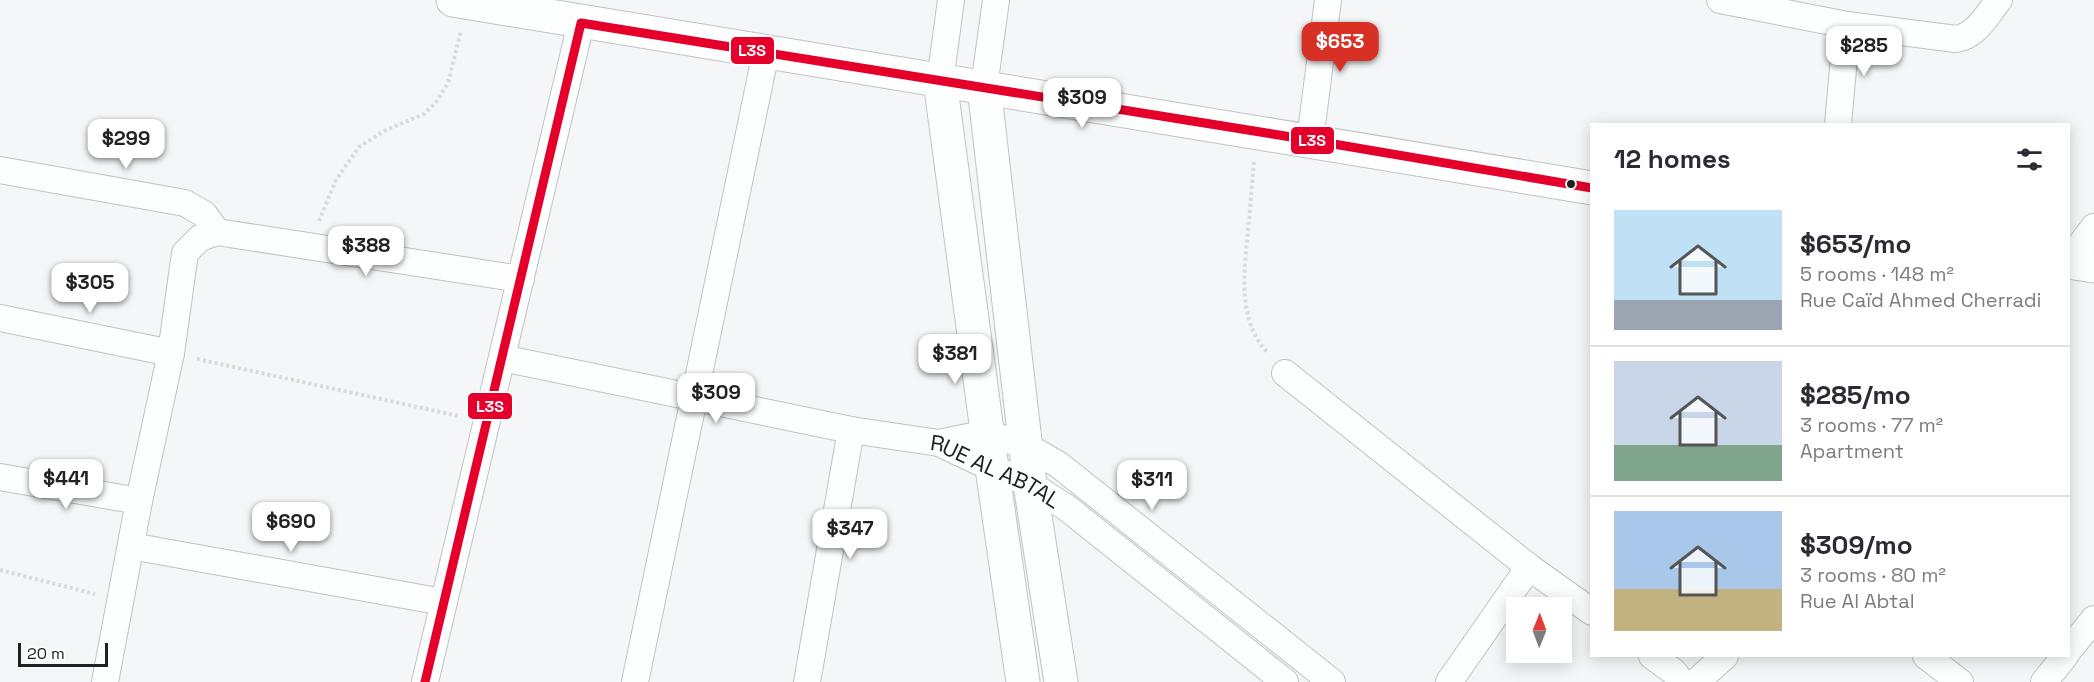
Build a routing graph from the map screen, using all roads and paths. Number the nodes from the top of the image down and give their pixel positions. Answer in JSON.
{"nodes":[{"id":1,"x":951,"y":0,"type":"edge"},
{"id":2,"x":996,"y":0,"type":"edge"},
{"id":3,"x":1328,"y":0,"type":"edge"},
{"id":4,"x":1720,"y":0,"type":"edge"},
{"id":5,"x":1999,"y":0,"type":"edge"},
{"id":6,"x":461,"y":1,"type":"edge"},
{"id":7,"x":581,"y":22,"type":"junction"},
{"id":8,"x":1847,"y":25,"type":"junction"},
{"id":9,"x":766,"y":52,"type":"junction"},
{"id":10,"x":940,"y":81,"type":"junction"},
{"id":11,"x":984,"y":87,"type":"junction"},
{"id":12,"x":1838,"y":123,"type":"edge"},
{"id":13,"x":1256,"y":132,"type":"junction"},
{"id":14,"x":1310,"y":140,"type":"junction"},
{"id":15,"x":0,"y":170,"type":"edge"},
{"id":16,"x":1590,"y":188,"type":"edge"},
{"id":17,"x":2094,"y":227,"type":"edge"},
{"id":18,"x":217,"y":232,"type":"junction"},
{"id":19,"x":308,"y":246,"type":"junction"},
{"id":20,"x":2070,"y":259,"type":"edge"},
{"id":21,"x":2070,"y":262,"type":"edge"},
{"id":22,"x":2094,"y":266,"type":"edge"},
{"id":23,"x":521,"y":279,"type":"junction"},
{"id":24,"x":0,"y":318,"type":"edge"},
{"id":25,"x":171,"y":353,"type":"junction"},
{"id":26,"x":502,"y":358,"type":"junction"},
{"id":27,"x":1285,"y":373,"type":"joint"},
{"id":28,"x":695,"y":397,"type":"junction"},
{"id":29,"x":487,"y":422,"type":"junction"},
{"id":30,"x":851,"y":430,"type":"junction"},
{"id":31,"x":987,"y":433,"type":"junction"},
{"id":32,"x":939,"y":442,"type":"junction"},
{"id":33,"x":1026,"y":446,"type":"junction"},
{"id":34,"x":992,"y":468,"type":"junction"},
{"id":35,"x":0,"y":477,"type":"edge"},
{"id":36,"x":1030,"y":483,"type":"junction"},
{"id":37,"x":140,"y":501,"type":"junction"},
{"id":38,"x":131,"y":546,"type":"junction"},
{"id":39,"x":1529,"y":567,"type":"junction"},
{"id":40,"x":0,"y":570,"type":"edge"},
{"id":41,"x":120,"y":600,"type":"junction"},
{"id":42,"x":443,"y":602,"type":"junction"},
{"id":43,"x":1590,"y":611,"type":"edge"},
{"id":44,"x":2094,"y":619,"type":"edge"},
{"id":45,"x":2070,"y":649,"type":"edge"},
{"id":46,"x":1653,"y":657,"type":"edge"},
{"id":47,"x":1724,"y":657,"type":"edge"},
{"id":48,"x":1927,"y":657,"type":"edge"},
{"id":49,"x":2064,"y":657,"type":"edge"},
{"id":50,"x":105,"y":682,"type":"edge"},
{"id":51,"x":425,"y":682,"type":"edge"},
{"id":52,"x":635,"y":682,"type":"edge"},
{"id":53,"x":807,"y":682,"type":"edge"},
{"id":54,"x":1023,"y":682,"type":"edge"},
{"id":55,"x":1061,"y":682,"type":"edge"},
{"id":56,"x":1285,"y":682,"type":"edge"},
{"id":57,"x":1332,"y":682,"type":"edge"},
{"id":58,"x":1449,"y":682,"type":"edge"},
{"id":59,"x":1681,"y":682,"type":"edge"},
{"id":60,"x":1696,"y":682,"type":"edge"},
{"id":61,"x":1960,"y":682,"type":"edge"},
{"id":62,"x":2044,"y":682,"type":"edge"}],
"edges":[{"from":1,"to":10,"type":"street"},
{"from":2,"to":11,"type":"street"},
{"from":3,"to":14,"type":"street"},
{"from":4,"to":8,"type":"street"},
{"from":5,"to":8,"type":"street"},
{"from":6,"to":7,"type":"street"},
{"from":6,"to":19,"type":"path"},
{"from":7,"to":9,"type":"street"},
{"from":7,"to":23,"type":"street"},
{"from":8,"to":12,"type":"street"},
{"from":9,"to":10,"type":"street"},
{"from":9,"to":28,"type":"street"},
{"from":10,"to":11,"type":"street"},
{"from":10,"to":31,"type":"street"},
{"from":11,"to":13,"type":"street"},
{"from":11,"to":33,"type":"street"},
{"from":13,"to":14,"type":"street"},
{"from":13,"to":27,"type":"path"},
{"from":14,"to":16,"type":"street"},
{"from":15,"to":18,"type":"street"},
{"from":17,"to":20,"type":"street"},
{"from":18,"to":19,"type":"street"},
{"from":18,"to":25,"type":"street"},
{"from":19,"to":23,"type":"street"},
{"from":21,"to":22,"type":"street"},
{"from":23,"to":26,"type":"street"},
{"from":24,"to":25,"type":"street"},
{"from":25,"to":29,"type":"path"},
{"from":25,"to":37,"type":"street"},
{"from":26,"to":28,"type":"street"},
{"from":26,"to":29,"type":"street"},
{"from":27,"to":39,"type":"street"},
{"from":28,"to":30,"type":"street"},
{"from":28,"to":52,"type":"street"},
{"from":29,"to":42,"type":"street"},
{"from":30,"to":32,"type":"street"},
{"from":30,"to":53,"type":"street"},
{"from":31,"to":32,"type":"street","name":"RUE AL ABTAL"},
{"from":31,"to":33,"type":"street","name":"RUE AL ABTAL"},
{"from":31,"to":34,"type":"street"},
{"from":32,"to":34,"type":"street","name":"RUE AL ABTAL"},
{"from":33,"to":36,"type":"street"},
{"from":33,"to":57,"type":"street","name":"RUE AL ABTAL"},
{"from":34,"to":36,"type":"street","name":"RUE AL ABTAL"},
{"from":34,"to":54,"type":"street"},
{"from":35,"to":37,"type":"street"},
{"from":36,"to":55,"type":"street"},
{"from":36,"to":56,"type":"street","name":"RUE AL ABTAL"},
{"from":37,"to":38,"type":"street"},
{"from":38,"to":41,"type":"street"},
{"from":38,"to":42,"type":"street"},
{"from":39,"to":43,"type":"street"},
{"from":39,"to":58,"type":"street"},
{"from":40,"to":41,"type":"path"},
{"from":41,"to":50,"type":"street"},
{"from":42,"to":51,"type":"street"},
{"from":44,"to":45,"type":"street"},
{"from":46,"to":59,"type":"street"},
{"from":47,"to":60,"type":"street"},
{"from":48,"to":61,"type":"street"},
{"from":49,"to":62,"type":"street"}]}
